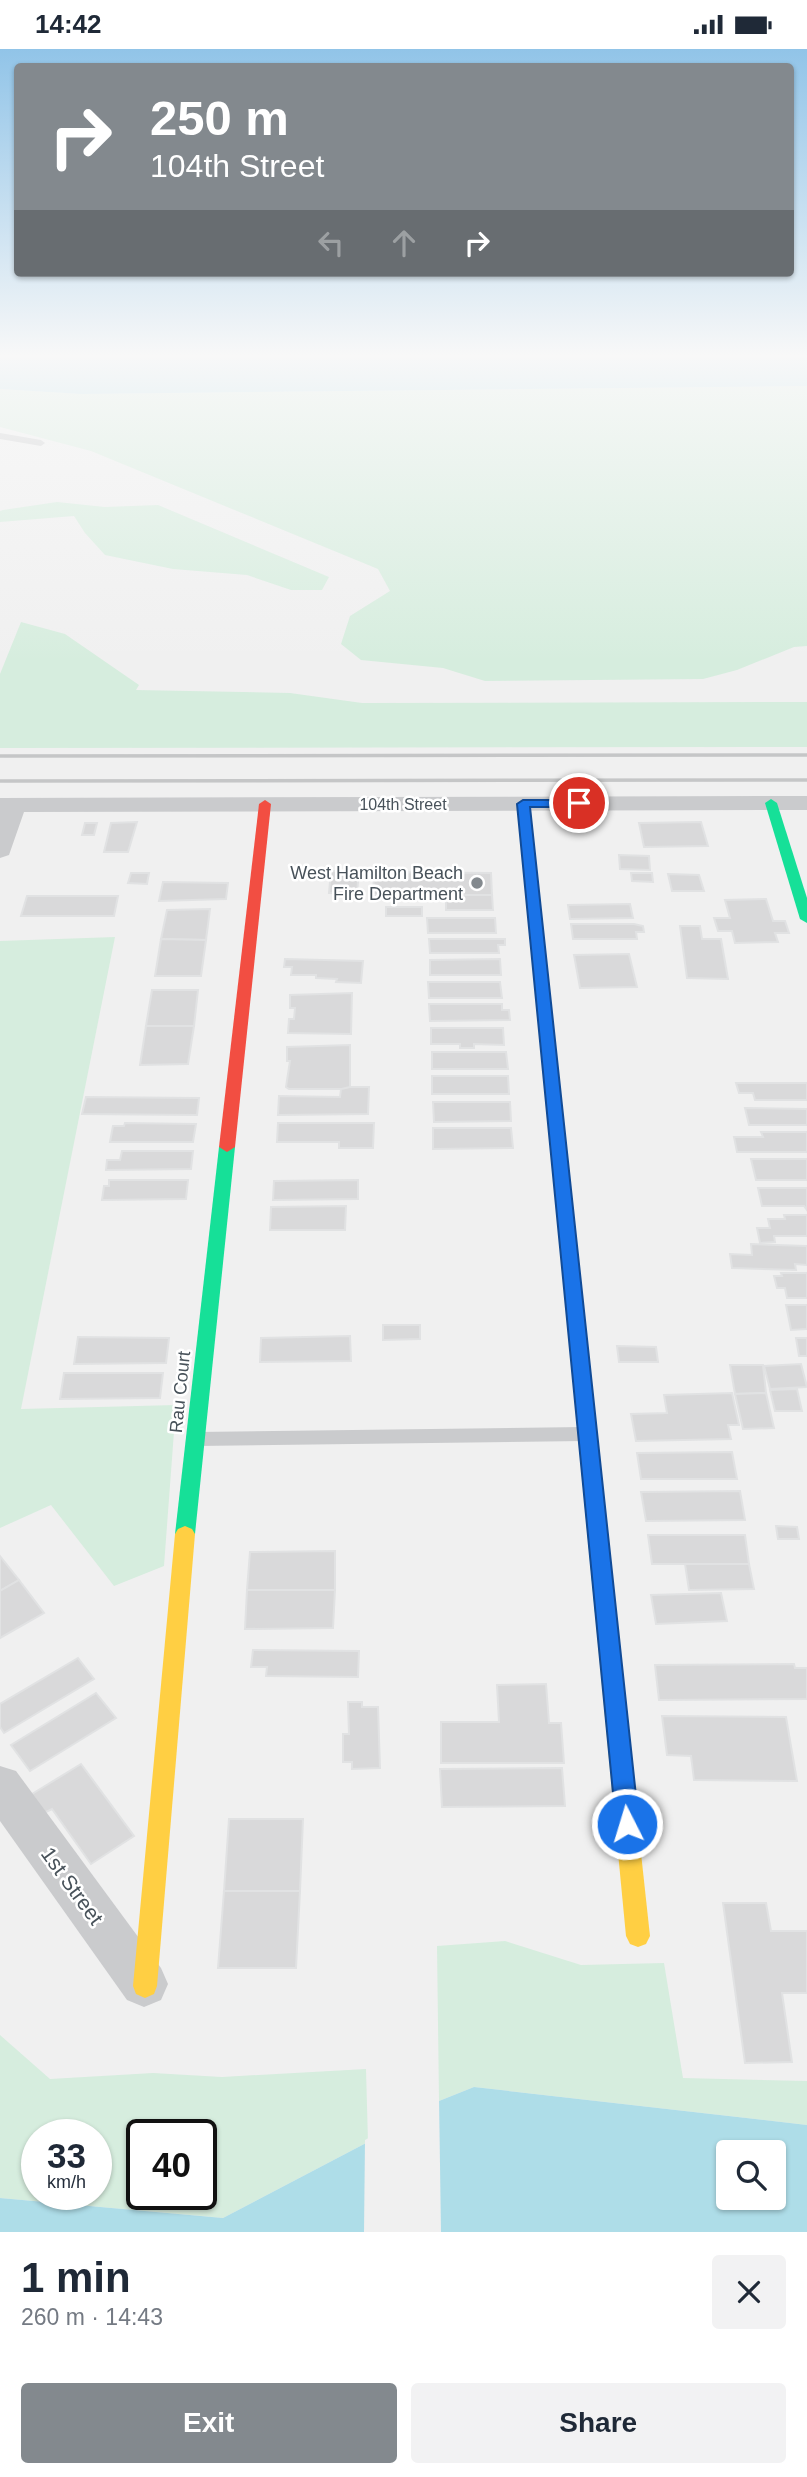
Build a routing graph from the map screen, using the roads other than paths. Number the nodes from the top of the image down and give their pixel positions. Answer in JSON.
{"nodes":[{"id":1,"x":771,"y":803,"type":"junction"},
{"id":2,"x":807,"y":803,"type":"edge"},
{"id":3,"x":265,"y":804,"type":"junction"},
{"id":4,"x":523,"y":804,"type":"junction"},
{"id":5,"x":7,"y":805,"type":"edge"},
{"id":6,"x":0,"y":850,"type":"edge"},
{"id":7,"x":807,"y":919,"type":"edge"},
{"id":8,"x":589,"y":1434,"type":"junction"},
{"id":9,"x":194,"y":1439,"type":"junction"},
{"id":10,"x":0,"y":1785,"type":"edge"},
{"id":11,"x":638,"y":1935,"type":"dead end"},
{"id":12,"x":145,"y":1986,"type":"joint"}],
"edges":[{"from":1,"to":2,"type":"street","name":"104th Street"},
{"from":1,"to":4,"type":"street","name":"104th Street"},
{"from":1,"to":7,"type":"street"},
{"from":3,"to":4,"type":"street","name":"104th Street"},
{"from":3,"to":5,"type":"street","name":"104th Street"},
{"from":3,"to":9,"type":"street","name":"Rau Court"},
{"from":4,"to":8,"type":"street"},
{"from":5,"to":6,"type":"street"},
{"from":8,"to":9,"type":"lane"},
{"from":8,"to":11,"type":"street"},
{"from":9,"to":12,"type":"street","name":"Rau Court"},
{"from":10,"to":12,"type":"street","name":"1st Street"}]}
